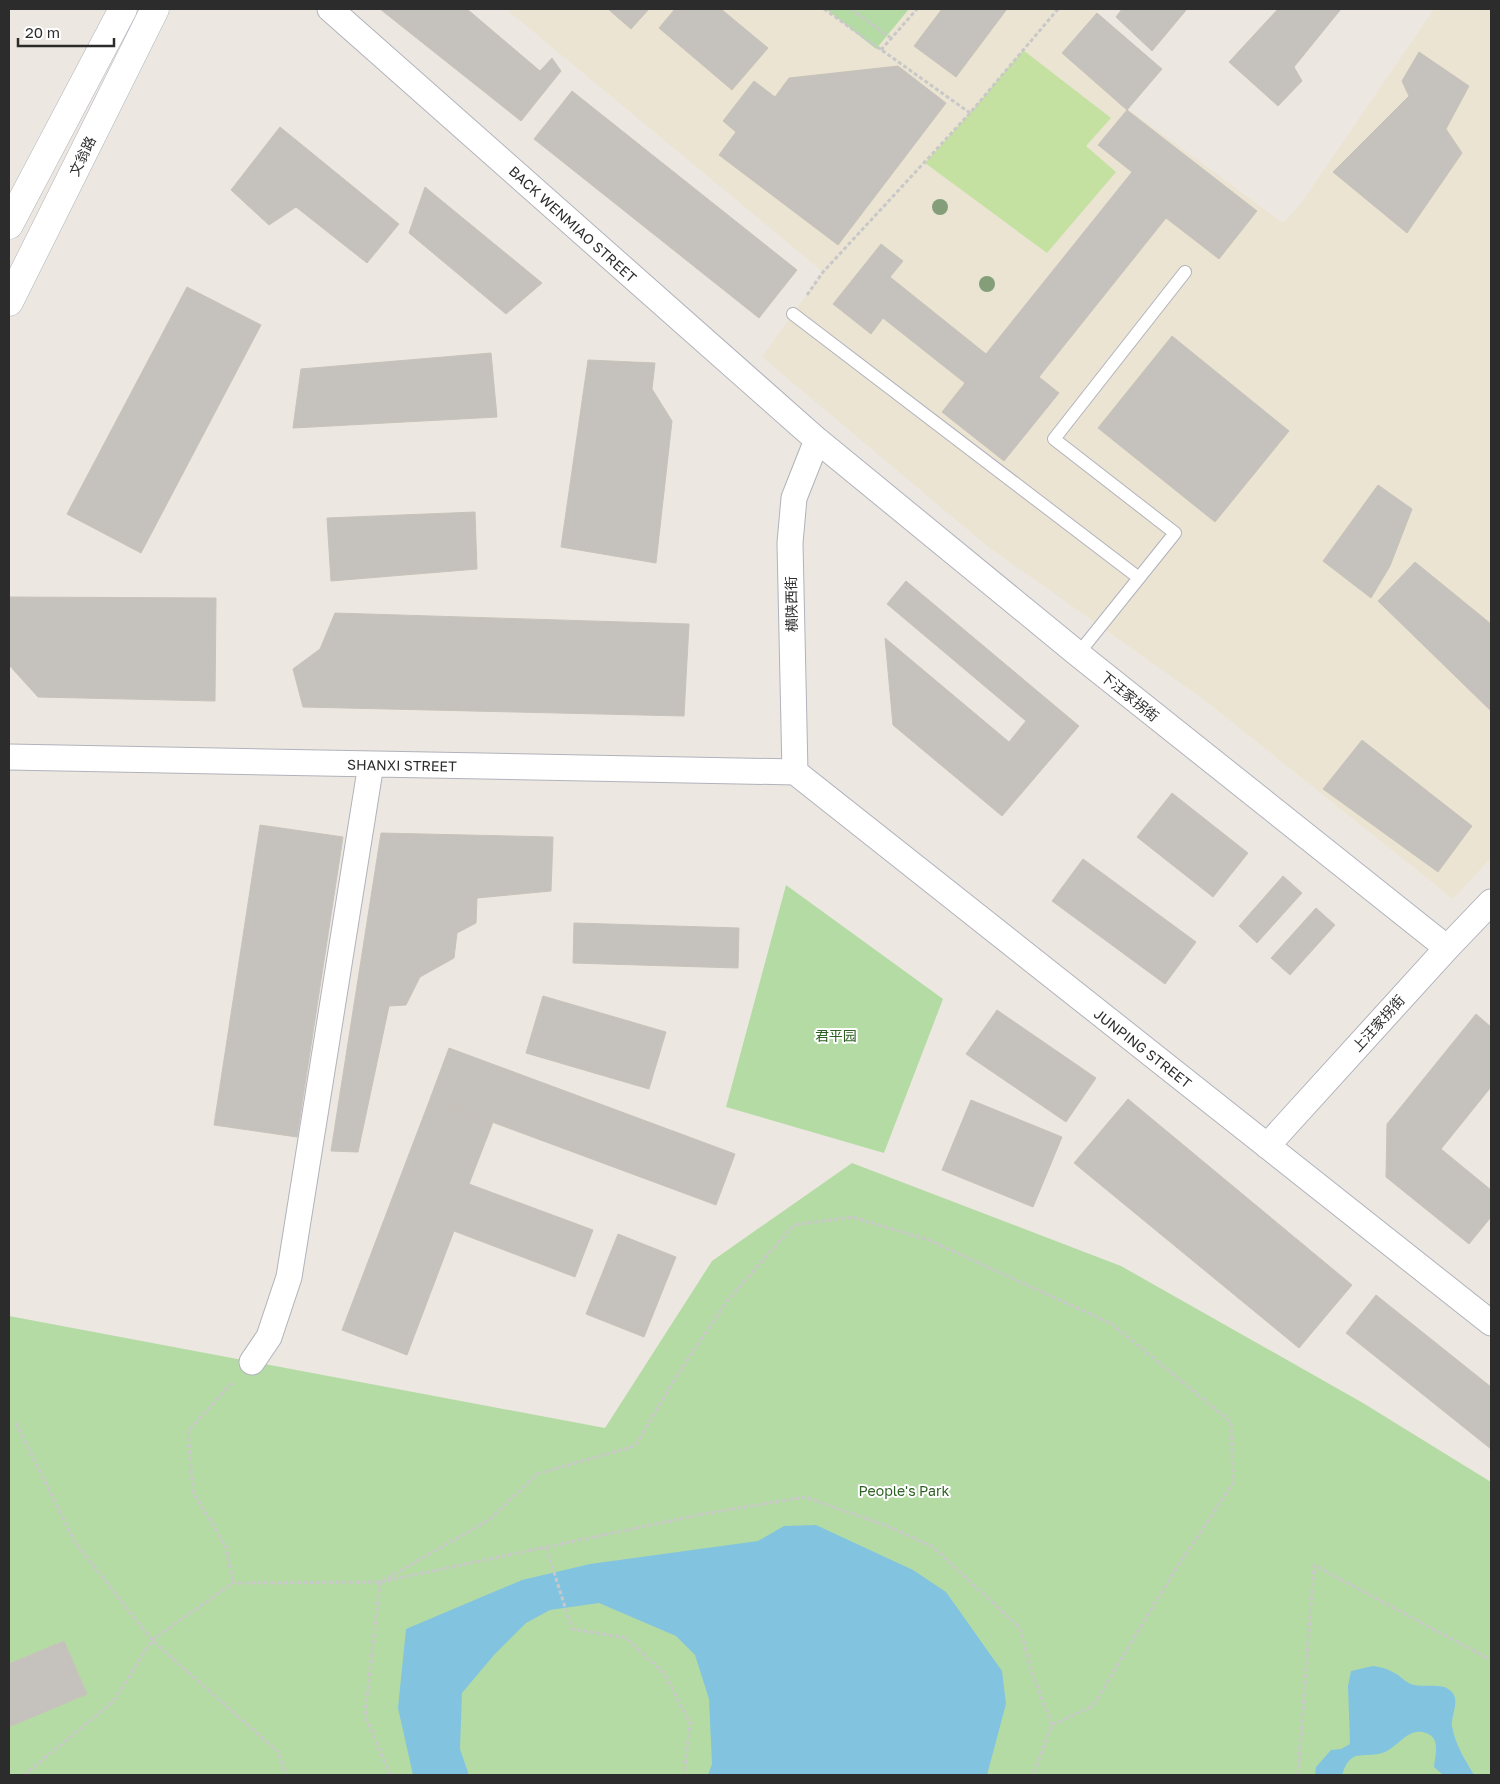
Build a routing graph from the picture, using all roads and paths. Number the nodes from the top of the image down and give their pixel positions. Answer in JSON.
{"nodes":[{"id":1,"x":123,"y":9,"type":"edge"},
{"id":2,"x":155,"y":9,"type":"edge"},
{"id":3,"x":330,"y":9,"type":"edge"},
{"id":4,"x":824,"y":9,"type":"edge"},
{"id":5,"x":851,"y":9,"type":"edge"},
{"id":6,"x":917,"y":9,"type":"edge"},
{"id":7,"x":1058,"y":9,"type":"edge"},
{"id":8,"x":891,"y":38,"type":"junction"},
{"id":9,"x":881,"y":50,"type":"junction"},
{"id":10,"x":970,"y":113,"type":"junction"},
{"id":11,"x":9,"y":224,"type":"edge"},
{"id":12,"x":1185,"y":272,"type":"dead end"},
{"id":13,"x":9,"y":302,"type":"edge"},
{"id":14,"x":793,"y":314,"type":"joint"},
{"id":15,"x":817,"y":440,"type":"junction"},
{"id":16,"x":1140,"y":578,"type":"junction"},
{"id":17,"x":1078,"y":654,"type":"junction"},
{"id":18,"x":9,"y":757,"type":"edge"},
{"id":19,"x":371,"y":764,"type":"junction"},
{"id":20,"x":794,"y":772,"type":"junction"},
{"id":21,"x":1491,"y":902,"type":"edge"},
{"id":22,"x":1447,"y":948,"type":"junction"},
{"id":23,"x":1267,"y":1146,"type":"junction"},
{"id":24,"x":1491,"y":1323,"type":"edge"},
{"id":25,"x":252,"y":1362,"type":"joint"},
{"id":26,"x":16,"y":1423,"type":"dead end"},
{"id":27,"x":546,"y":1547,"type":"junction"},
{"id":28,"x":233,"y":1582,"type":"junction"},
{"id":29,"x":380,"y":1582,"type":"junction"},
{"id":30,"x":152,"y":1640,"type":"junction"},
{"id":31,"x":1491,"y":1660,"type":"edge"},
{"id":32,"x":1052,"y":1725,"type":"junction"},
{"id":33,"x":24,"y":1775,"type":"edge"},
{"id":34,"x":286,"y":1775,"type":"edge"},
{"id":35,"x":390,"y":1775,"type":"edge"},
{"id":36,"x":684,"y":1775,"type":"edge"},
{"id":37,"x":1033,"y":1775,"type":"edge"},
{"id":38,"x":1298,"y":1775,"type":"edge"}],
"edges":[{"from":1,"to":11,"type":"main road"},
{"from":2,"to":13,"type":"main road","name":"文翁路"},
{"from":3,"to":15,"type":"street","name":"BACK WENMIAO STREET"},
{"from":4,"to":9,"type":"path"},
{"from":5,"to":8,"type":"path"},
{"from":6,"to":8,"type":"path"},
{"from":7,"to":10,"type":"path"},
{"from":8,"to":9,"type":"path"},
{"from":9,"to":10,"type":"path"},
{"from":10,"to":14,"type":"path"},
{"from":12,"to":16,"type":"lane"},
{"from":14,"to":16,"type":"lane"},
{"from":15,"to":17,"type":"street","name":"下汪家拐街"},
{"from":15,"to":20,"type":"street","name":"横陕西街"},
{"from":16,"to":17,"type":"lane"},
{"from":17,"to":22,"type":"street","name":"下汪家拐街"},
{"from":18,"to":19,"type":"street","name":"SHANXI STREET"},
{"from":19,"to":20,"type":"street","name":"SHANXI STREET"},
{"from":19,"to":25,"type":"street"},
{"from":20,"to":23,"type":"street","name":"JUNPING STREET"},
{"from":21,"to":22,"type":"street","name":"上汪家拐街"},
{"from":22,"to":23,"type":"street","name":"上汪家拐街"},
{"from":23,"to":24,"type":"street","name":"JUNPING STREET"},
{"from":25,"to":28,"type":"path"},
{"from":26,"to":30,"type":"path"},
{"from":27,"to":29,"type":"path"},
{"from":27,"to":32,"type":"path"},
{"from":27,"to":36,"type":"path"},
{"from":28,"to":29,"type":"path"},
{"from":28,"to":30,"type":"path"},
{"from":29,"to":32,"type":"path"},
{"from":29,"to":35,"type":"path"},
{"from":30,"to":33,"type":"path"},
{"from":30,"to":34,"type":"path"},
{"from":31,"to":38,"type":"path"},
{"from":32,"to":37,"type":"path"}]}
